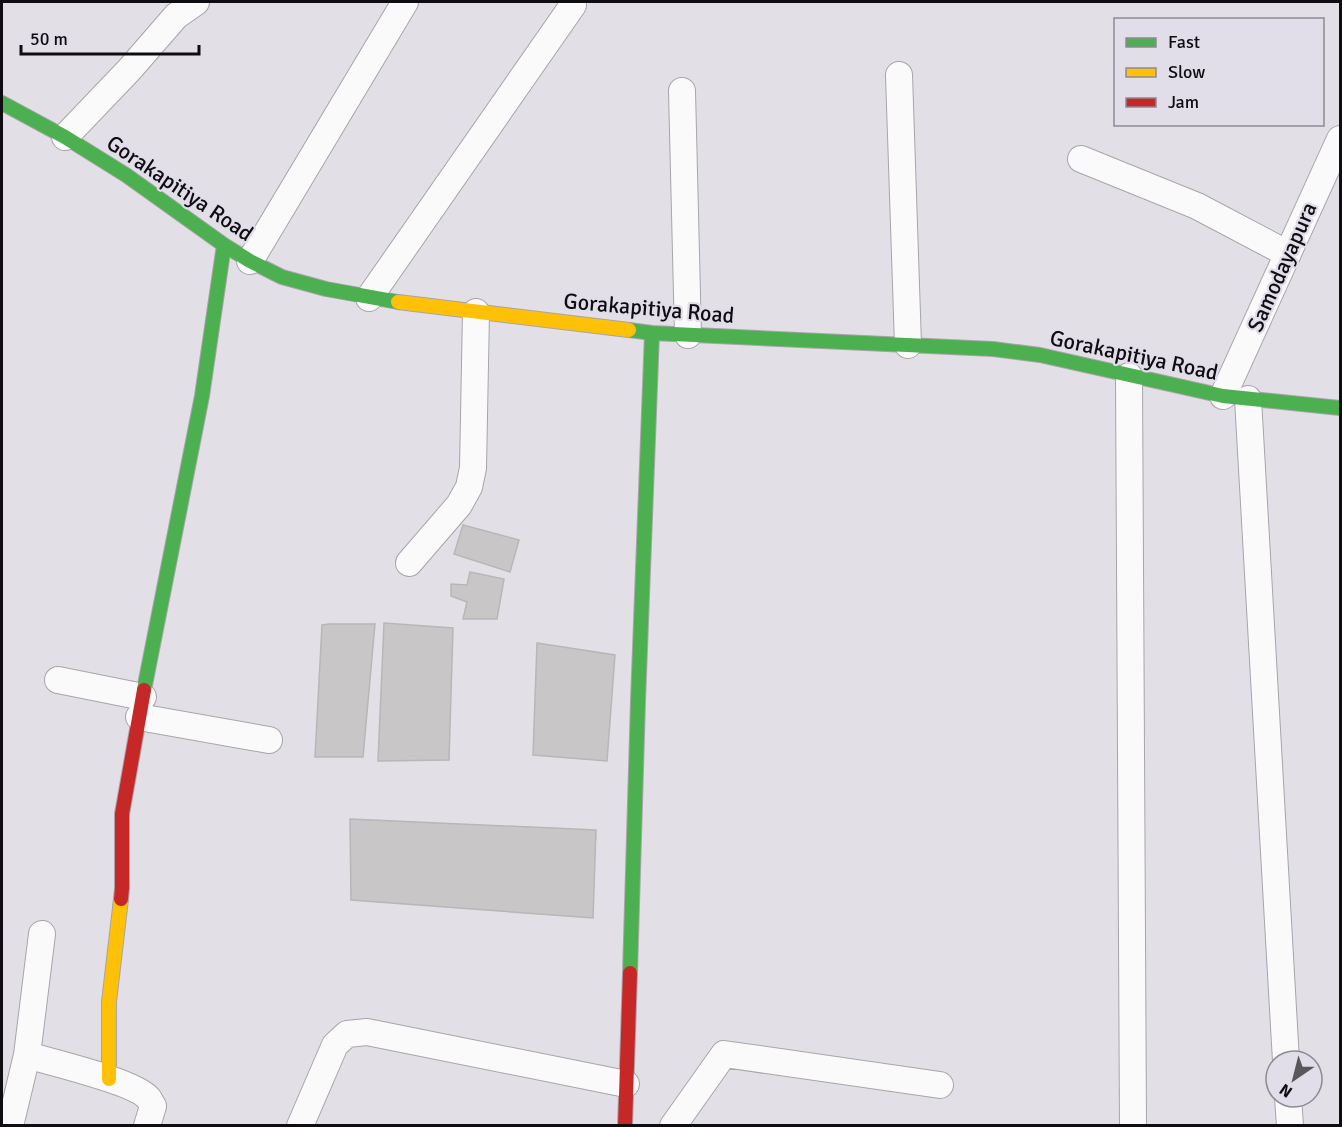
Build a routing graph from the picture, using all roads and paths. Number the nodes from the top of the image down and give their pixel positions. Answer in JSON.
{"nodes":[{"id":1,"x":405,"y":2,"type":"edge"},
{"id":2,"x":178,"y":6,"type":"edge"},
{"id":3,"x":573,"y":6,"type":"dead end"},
{"id":4,"x":899,"y":75,"type":"dead end"},
{"id":5,"x":682,"y":91,"type":"dead end"},
{"id":6,"x":2,"y":103,"type":"edge"},
{"id":7,"x":65,"y":137,"type":"junction"},
{"id":8,"x":1341,"y":139,"type":"edge"},
{"id":9,"x":1081,"y":159,"type":"dead end"},
{"id":10,"x":224,"y":245,"type":"junction"},
{"id":11,"x":1288,"y":254,"type":"junction"},
{"id":12,"x":250,"y":261,"type":"junction"},
{"id":13,"x":369,"y":298,"type":"junction"},
{"id":14,"x":476,"y":312,"type":"junction"},
{"id":15,"x":652,"y":333,"type":"junction"},
{"id":16,"x":688,"y":335,"type":"junction"},
{"id":17,"x":908,"y":345,"type":"junction"},
{"id":18,"x":1129,"y":376,"type":"junction"},
{"id":19,"x":1223,"y":396,"type":"junction"},
{"id":20,"x":1248,"y":399,"type":"junction"},
{"id":21,"x":1341,"y":408,"type":"edge"},
{"id":22,"x":410,"y":563,"type":"dead end"},
{"id":23,"x":58,"y":680,"type":"dead end"},
{"id":24,"x":141,"y":707,"type":"junction"},
{"id":25,"x":269,"y":740,"type":"dead end"},
{"id":26,"x":42,"y":934,"type":"dead end"},
{"id":27,"x":1285,"y":1049,"type":"edge"},
{"id":28,"x":27,"y":1055,"type":"junction"},
{"id":29,"x":109,"y":1079,"type":"junction"},
{"id":30,"x":626,"y":1084,"type":"junction"},
{"id":31,"x":940,"y":1085,"type":"dead end"},
{"id":32,"x":1289,"y":1109,"type":"edge"},
{"id":33,"x":10,"y":1125,"type":"edge"},
{"id":34,"x":147,"y":1125,"type":"edge"},
{"id":35,"x":300,"y":1125,"type":"edge"},
{"id":36,"x":625,"y":1125,"type":"edge"},
{"id":37,"x":673,"y":1125,"type":"edge"},
{"id":38,"x":1133,"y":1125,"type":"edge"},
{"id":39,"x":1290,"y":1125,"type":"edge"}],
"edges":[{"from":1,"to":12,"type":"street"},
{"from":2,"to":7,"type":"street"},
{"from":3,"to":13,"type":"street"},
{"from":4,"to":17,"type":"street"},
{"from":5,"to":16,"type":"street"},
{"from":6,"to":7,"type":"street","name":"Gorakapitiya Road"},
{"from":7,"to":10,"type":"street","name":"Gorakapitiya Road"},
{"from":8,"to":11,"type":"street","name":"Samodayapura"},
{"from":9,"to":11,"type":"street"},
{"from":10,"to":12,"type":"street","name":"Gorakapitiya Road"},
{"from":10,"to":24,"type":"street"},
{"from":11,"to":19,"type":"street","name":"Samodayapura"},
{"from":12,"to":13,"type":"street","name":"Gorakapitiya Road"},
{"from":13,"to":14,"type":"street","name":"Gorakapitiya Road"},
{"from":14,"to":15,"type":"street","name":"Gorakapitiya Road"},
{"from":14,"to":22,"type":"street"},
{"from":15,"to":16,"type":"street","name":"Gorakapitiya Road"},
{"from":15,"to":30,"type":"street"},
{"from":16,"to":17,"type":"street","name":"Gorakapitiya Road"},
{"from":17,"to":18,"type":"street","name":"Gorakapitiya Road"},
{"from":18,"to":19,"type":"street","name":"Gorakapitiya Road"},
{"from":18,"to":38,"type":"street"},
{"from":19,"to":20,"type":"street","name":"Gorakapitiya Road"},
{"from":20,"to":21,"type":"street","name":"Gorakapitiya Road"},
{"from":20,"to":27,"type":"street"},
{"from":23,"to":24,"type":"street"},
{"from":24,"to":25,"type":"street"},
{"from":24,"to":29,"type":"street"},
{"from":26,"to":28,"type":"street"},
{"from":28,"to":29,"type":"street"},
{"from":28,"to":33,"type":"street"},
{"from":29,"to":34,"type":"street"},
{"from":30,"to":35,"type":"street"},
{"from":30,"to":36,"type":"street"},
{"from":31,"to":37,"type":"street"},
{"from":32,"to":39,"type":"street"}]}
